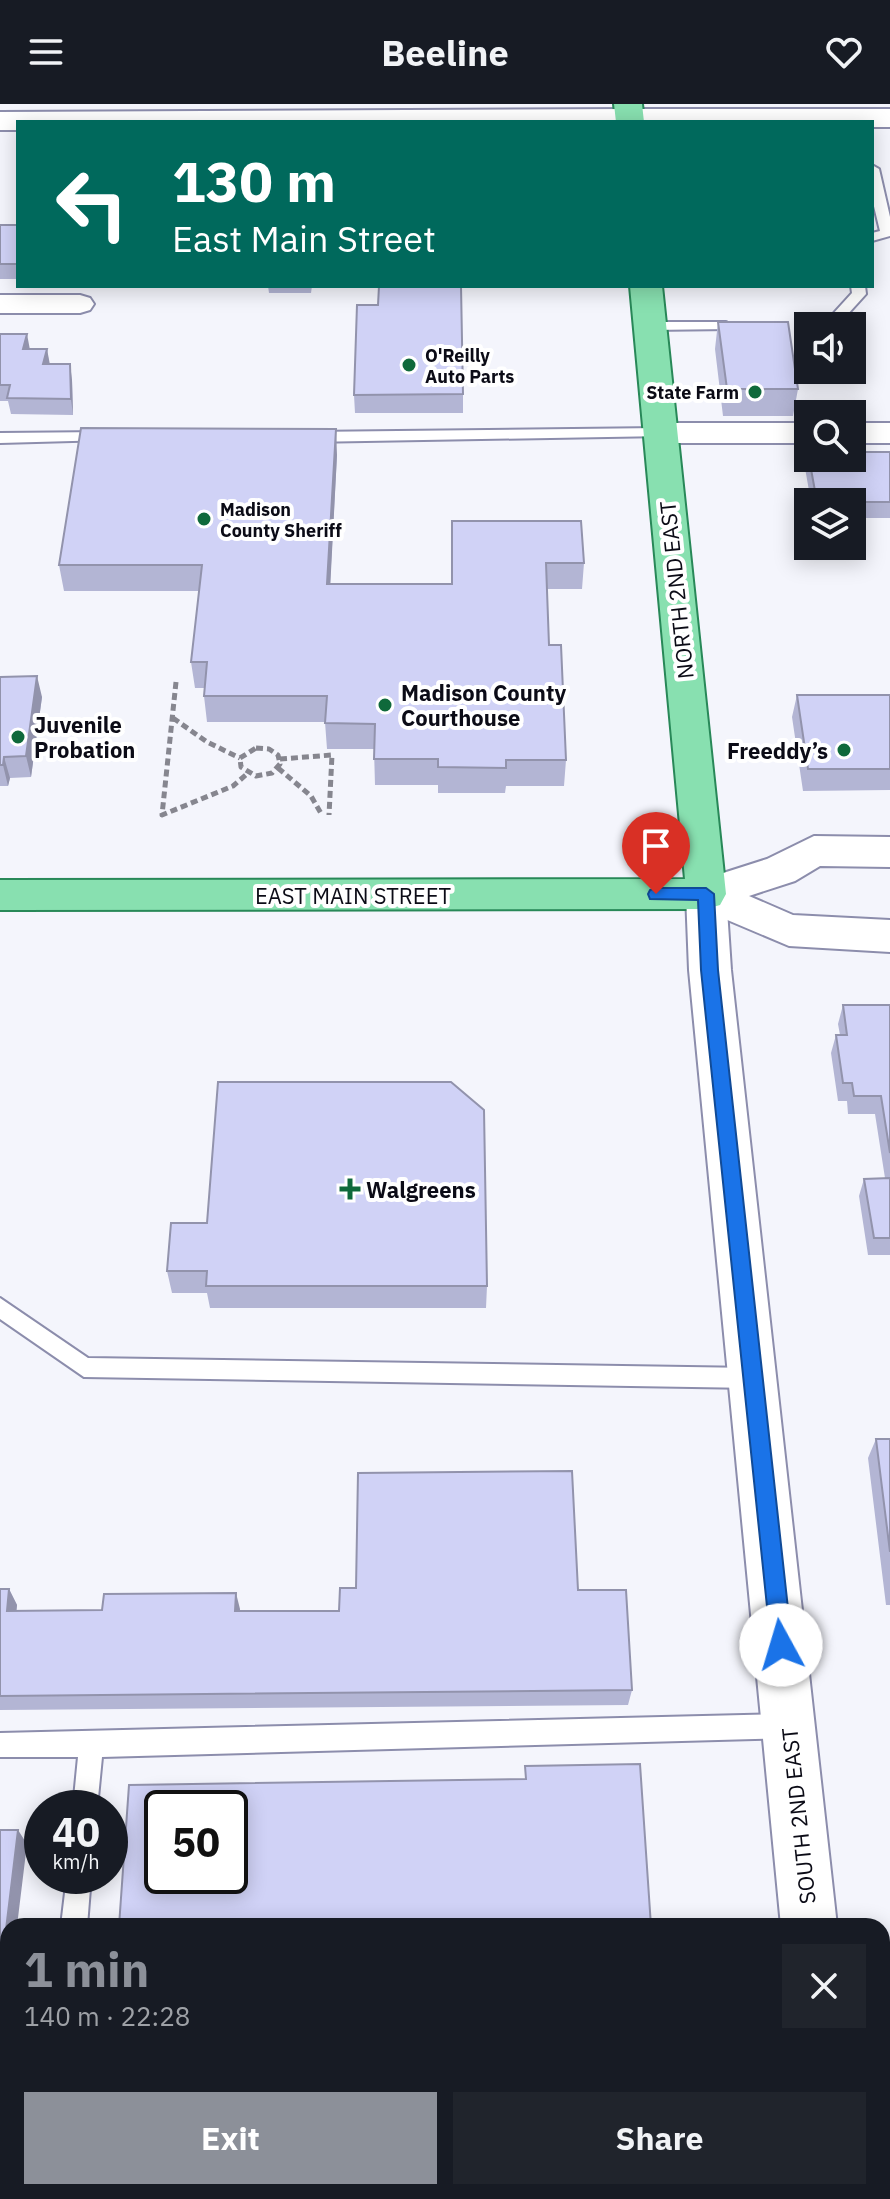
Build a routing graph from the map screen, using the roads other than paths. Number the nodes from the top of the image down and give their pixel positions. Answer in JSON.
{"nodes":[{"id":1,"x":34,"y":112,"type":"edge"},
{"id":2,"x":318,"y":112,"type":"edge"},
{"id":3,"x":629,"y":115,"type":"edge"},
{"id":4,"x":890,"y":118,"type":"edge"},
{"id":5,"x":861,"y":120,"type":"edge"},
{"id":6,"x":0,"y":121,"type":"edge"},
{"id":7,"x":874,"y":178,"type":"edge"},
{"id":8,"x":874,"y":236,"type":"edge"},
{"id":9,"x":646,"y":288,"type":"edge"},
{"id":10,"x":858,"y":288,"type":"edge"},
{"id":11,"x":0,"y":304,"type":"edge"},
{"id":12,"x":80,"y":304,"type":"dead end"},
{"id":13,"x":842,"y":312,"type":"edge"},
{"id":14,"x":650,"y":326,"type":"junction"},
{"id":15,"x":726,"y":326,"type":"edge"},
{"id":16,"x":660,"y":433,"type":"junction"},
{"id":17,"x":794,"y":433,"type":"edge"},
{"id":18,"x":866,"y":433,"type":"edge"},
{"id":19,"x":890,"y":433,"type":"edge"},
{"id":20,"x":122,"y":437,"type":"edge"},
{"id":21,"x":294,"y":437,"type":"edge"},
{"id":22,"x":0,"y":438,"type":"edge"},
{"id":23,"x":890,"y":852,"type":"edge"},
{"id":24,"x":706,"y":894,"type":"junction"},
{"id":25,"x":0,"y":895,"type":"edge"},
{"id":26,"x":890,"y":936,"type":"edge"},
{"id":27,"x":0,"y":1307,"type":"edge"},
{"id":28,"x":753,"y":1378,"type":"junction"},
{"id":29,"x":789,"y":1726,"type":"junction"},
{"id":30,"x":0,"y":1745,"type":"edge"},
{"id":31,"x":91,"y":1745,"type":"junction"},
{"id":32,"x":87,"y":1790,"type":"edge"},
{"id":33,"x":77,"y":1894,"type":"edge"},
{"id":34,"x":75,"y":1918,"type":"edge"},
{"id":35,"x":808,"y":1918,"type":"edge"}],
"edges":[{"from":1,"to":2,"type":"main road"},
{"from":1,"to":6,"type":"main road"},
{"from":2,"to":3,"type":"main road"},
{"from":3,"to":5,"type":"main road"},
{"from":4,"to":5,"type":"main road"},
{"from":7,"to":8,"type":"lane"},
{"from":9,"to":14,"type":"main road","name":"NORTH 2ND EAST"},
{"from":10,"to":13,"type":"lane"},
{"from":11,"to":12,"type":"street"},
{"from":14,"to":15,"type":"lane"},
{"from":14,"to":16,"type":"main road","name":"NORTH 2ND EAST"},
{"from":16,"to":17,"type":"street"},
{"from":16,"to":21,"type":"lane"},
{"from":16,"to":24,"type":"main road","name":"NORTH 2ND EAST"},
{"from":18,"to":19,"type":"street"},
{"from":20,"to":22,"type":"lane"},
{"from":23,"to":24,"type":"main road","name":"EAST MAIN STREET"},
{"from":24,"to":25,"type":"main road","name":"EAST MAIN STREET"},
{"from":24,"to":26,"type":"main road","name":"EAST MAIN STREET"},
{"from":24,"to":28,"type":"main road","name":"SOUTH 2ND EAST"},
{"from":27,"to":28,"type":"lane"},
{"from":28,"to":29,"type":"main road","name":"SOUTH 2ND EAST"},
{"from":29,"to":31,"type":"lane"},
{"from":29,"to":35,"type":"main road","name":"SOUTH 2ND EAST"},
{"from":30,"to":31,"type":"lane"},
{"from":31,"to":32,"type":"lane"},
{"from":33,"to":34,"type":"lane"}]}
